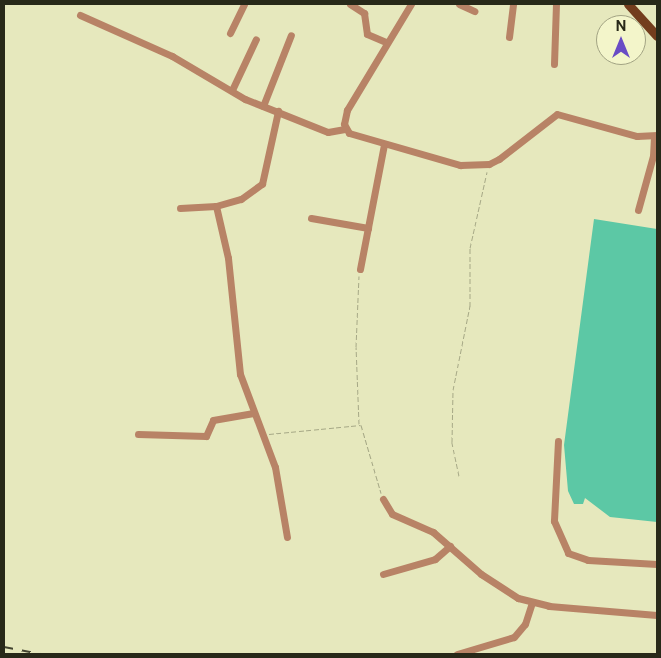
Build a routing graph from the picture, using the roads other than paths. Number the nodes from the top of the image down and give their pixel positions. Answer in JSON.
{"nodes":[{"id":1,"x":244,"y":4,"type":"edge"},
{"id":2,"x":350,"y":4,"type":"edge"},
{"id":3,"x":411,"y":4,"type":"edge"},
{"id":4,"x":459,"y":4,"type":"edge"},
{"id":5,"x":514,"y":4,"type":"edge"},
{"id":6,"x":556,"y":4,"type":"edge"},
{"id":7,"x":628,"y":4,"type":"edge"},
{"id":8,"x":474,"y":11,"type":"dead end"},
{"id":9,"x":80,"y":16,"type":"dead end"},
{"id":10,"x":230,"y":33,"type":"dead end"},
{"id":11,"x":291,"y":35,"type":"dead end"},
{"id":12,"x":657,"y":36,"type":"edge"},
{"id":13,"x":509,"y":37,"type":"dead end"},
{"id":14,"x":256,"y":39,"type":"dead end"},
{"id":15,"x":386,"y":42,"type":"junction"},
{"id":16,"x":554,"y":64,"type":"dead end"},
{"id":17,"x":232,"y":90,"type":"junction"},
{"id":18,"x":262,"y":106,"type":"junction"},
{"id":19,"x":278,"y":111,"type":"junction"},
{"id":20,"x":346,"y":129,"type":"junction"},
{"id":21,"x":656,"y":136,"type":"edge"},
{"id":22,"x":384,"y":144,"type":"junction"},
{"id":23,"x":216,"y":206,"type":"junction"},
{"id":24,"x":180,"y":208,"type":"dead end"},
{"id":25,"x":638,"y":210,"type":"dead end"},
{"id":26,"x":311,"y":218,"type":"dead end"},
{"id":27,"x":368,"y":228,"type":"junction"},
{"id":28,"x":360,"y":269,"type":"road end"},
{"id":29,"x":253,"y":413,"type":"junction"},
{"id":30,"x":138,"y":434,"type":"dead end"},
{"id":31,"x":558,"y":440,"type":"dead end"},
{"id":32,"x":383,"y":500,"type":"road end"},
{"id":33,"x":287,"y":537,"type":"dead end"},
{"id":34,"x":450,"y":546,"type":"junction"},
{"id":35,"x":657,"y":564,"type":"edge"},
{"id":36,"x":383,"y":574,"type":"dead end"},
{"id":37,"x":532,"y":602,"type":"junction"},
{"id":38,"x":657,"y":615,"type":"edge"},
{"id":39,"x":457,"y":654,"type":"edge"}],
"edges":[{"from":1,"to":10,"type":"street"},
{"from":2,"to":15,"type":"street"},
{"from":3,"to":15,"type":"street"},
{"from":4,"to":8,"type":"street"},
{"from":5,"to":13,"type":"street"},
{"from":6,"to":16,"type":"street"},
{"from":7,"to":12,"type":"main road"},
{"from":9,"to":17,"type":"street"},
{"from":11,"to":18,"type":"street"},
{"from":14,"to":17,"type":"street"},
{"from":15,"to":20,"type":"street"},
{"from":17,"to":18,"type":"street"},
{"from":18,"to":19,"type":"street"},
{"from":19,"to":20,"type":"street"},
{"from":19,"to":23,"type":"street"},
{"from":20,"to":22,"type":"street"},
{"from":21,"to":22,"type":"street"},
{"from":21,"to":25,"type":"street"},
{"from":22,"to":27,"type":"street"},
{"from":23,"to":24,"type":"street"},
{"from":23,"to":29,"type":"street"},
{"from":26,"to":27,"type":"street"},
{"from":27,"to":28,"type":"street"},
{"from":29,"to":30,"type":"street"},
{"from":29,"to":33,"type":"street"},
{"from":31,"to":35,"type":"street"},
{"from":32,"to":34,"type":"street"},
{"from":34,"to":36,"type":"street"},
{"from":34,"to":37,"type":"street"},
{"from":37,"to":38,"type":"street"},
{"from":37,"to":39,"type":"street"}]}
